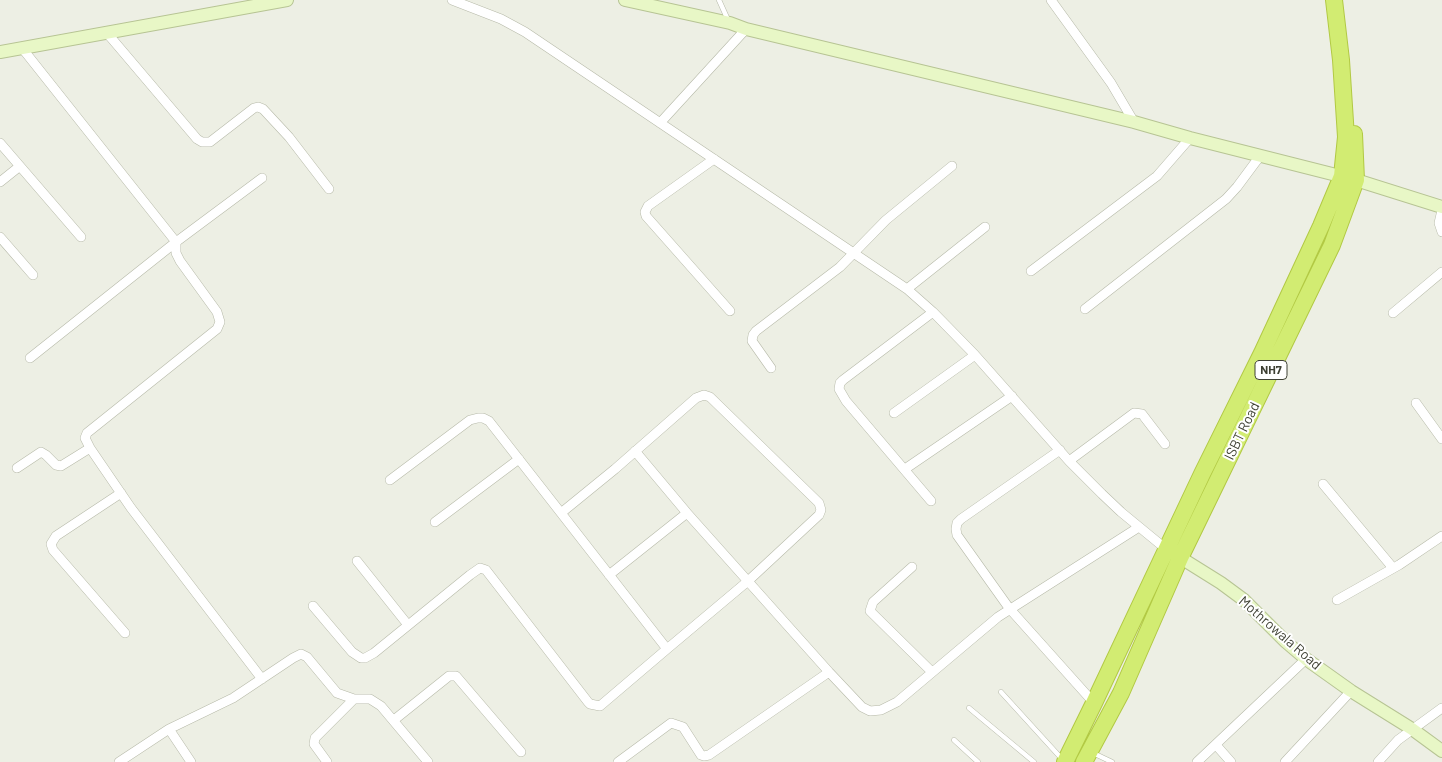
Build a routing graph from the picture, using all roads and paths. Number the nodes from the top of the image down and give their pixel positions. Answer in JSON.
{"nodes":[{"id":1,"x":287,"y":0,"type":"edge"},
{"id":2,"x":452,"y":0,"type":"edge"},
{"id":3,"x":625,"y":0,"type":"edge"},
{"id":4,"x":719,"y":0,"type":"edge"},
{"id":5,"x":1051,"y":0,"type":"edge"},
{"id":6,"x":1334,"y":0,"type":"edge"},
{"id":7,"x":1342,"y":0,"type":"edge"},
{"id":8,"x":730,"y":23,"type":"junction"},
{"id":9,"x":746,"y":29,"type":"junction"},
{"id":10,"x":107,"y":33,"type":"junction"},
{"id":11,"x":22,"y":48,"type":"junction"},
{"id":12,"x":0,"y":52,"type":"edge"},
{"id":13,"x":1134,"y":122,"type":"junction"},
{"id":14,"x":660,"y":123,"type":"junction"},
{"id":15,"x":1190,"y":138,"type":"junction"},
{"id":16,"x":0,"y":143,"type":"edge"},
{"id":17,"x":1260,"y":156,"type":"junction"},
{"id":18,"x":714,"y":159,"type":"junction"},
{"id":19,"x":20,"y":166,"type":"junction"},
{"id":20,"x":952,"y":166,"type":"dead end"},
{"id":21,"x":262,"y":178,"type":"dead end"},
{"id":22,"x":1349,"y":178,"type":"junction"},
{"id":23,"x":0,"y":182,"type":"edge"},
{"id":24,"x":329,"y":188,"type":"dead end"},
{"id":25,"x":1442,"y":209,"type":"edge"},
{"id":26,"x":985,"y":227,"type":"dead end"},
{"id":27,"x":1442,"y":232,"type":"edge"},
{"id":28,"x":0,"y":237,"type":"edge"},
{"id":29,"x":81,"y":237,"type":"dead end"},
{"id":30,"x":176,"y":242,"type":"junction"},
{"id":31,"x":855,"y":254,"type":"junction"},
{"id":32,"x":1031,"y":271,"type":"dead end"},
{"id":33,"x":1442,"y":272,"type":"edge"},
{"id":34,"x":33,"y":275,"type":"dead end"},
{"id":35,"x":907,"y":289,"type":"junction"},
{"id":36,"x":1085,"y":309,"type":"dead end"},
{"id":37,"x":730,"y":311,"type":"dead end"},
{"id":38,"x":933,"y":312,"type":"junction"},
{"id":39,"x":1393,"y":313,"type":"dead end"},
{"id":40,"x":975,"y":355,"type":"junction"},
{"id":41,"x":30,"y":358,"type":"dead end"},
{"id":42,"x":771,"y":368,"type":"dead end"},
{"id":43,"x":1012,"y":396,"type":"junction"},
{"id":44,"x":1416,"y":403,"type":"dead end"},
{"id":45,"x":894,"y":413,"type":"dead end"},
{"id":46,"x":1442,"y":439,"type":"edge"},
{"id":47,"x":1165,"y":444,"type":"dead end"},
{"id":48,"x":90,"y":448,"type":"junction"},
{"id":49,"x":1060,"y":450,"type":"junction"},
{"id":50,"x":635,"y":451,"type":"junction"},
{"id":51,"x":519,"y":459,"type":"junction"},
{"id":52,"x":1070,"y":461,"type":"junction"},
{"id":53,"x":17,"y":468,"type":"dead end"},
{"id":54,"x":905,"y":469,"type":"junction"},
{"id":55,"x":390,"y":480,"type":"dead end"},
{"id":56,"x":1323,"y":484,"type":"dead end"},
{"id":57,"x":121,"y":493,"type":"junction"},
{"id":58,"x":931,"y":501,"type":"dead end"},
{"id":59,"x":561,"y":513,"type":"junction"},
{"id":60,"x":687,"y":513,"type":"junction"},
{"id":61,"x":435,"y":522,"type":"dead end"},
{"id":62,"x":1138,"y":527,"type":"junction"},
{"id":63,"x":1442,"y":536,"type":"edge"},
{"id":64,"x":1173,"y":553,"type":"junction"},
{"id":65,"x":357,"y":561,"type":"dead end"},
{"id":66,"x":912,"y":567,"type":"dead end"},
{"id":67,"x":1393,"y":568,"type":"junction"},
{"id":68,"x":609,"y":575,"type":"junction"},
{"id":69,"x":748,"y":581,"type":"junction"},
{"id":70,"x":1337,"y":600,"type":"dead end"},
{"id":71,"x":313,"y":606,"type":"dead end"},
{"id":72,"x":1009,"y":608,"type":"junction"},
{"id":73,"x":408,"y":625,"type":"junction"},
{"id":74,"x":125,"y":633,"type":"dead end"},
{"id":75,"x":667,"y":649,"type":"junction"},
{"id":76,"x":1306,"y":659,"type":"junction"},
{"id":77,"x":829,"y":672,"type":"junction"},
{"id":78,"x":932,"y":672,"type":"junction"},
{"id":79,"x":262,"y":678,"type":"junction"},
{"id":80,"x":1351,"y":690,"type":"junction"},
{"id":81,"x":1000,"y":692,"type":"dead end"},
{"id":82,"x":354,"y":699,"type":"junction"},
{"id":83,"x":1094,"y":704,"type":"junction"},
{"id":84,"x":969,"y":708,"type":"dead end"},
{"id":85,"x":1442,"y":708,"type":"edge"},
{"id":86,"x":394,"y":720,"type":"junction"},
{"id":87,"x":170,"y":729,"type":"junction"},
{"id":88,"x":1412,"y":729,"type":"junction"},
{"id":89,"x":954,"y":740,"type":"dead end"},
{"id":90,"x":1216,"y":745,"type":"junction"},
{"id":91,"x":1442,"y":751,"type":"edge"},
{"id":92,"x":521,"y":752,"type":"dead end"},
{"id":93,"x":1087,"y":757,"type":"edge"},
{"id":94,"x":705,"y":759,"type":"edge"},
{"id":95,"x":119,"y":762,"type":"edge"},
{"id":96,"x":191,"y":762,"type":"edge"},
{"id":97,"x":327,"y":762,"type":"edge"},
{"id":98,"x":428,"y":762,"type":"edge"},
{"id":99,"x":618,"y":762,"type":"edge"},
{"id":100,"x":978,"y":762,"type":"edge"},
{"id":101,"x":1034,"y":762,"type":"edge"},
{"id":102,"x":1065,"y":762,"type":"edge"},
{"id":103,"x":1112,"y":762,"type":"edge"},
{"id":104,"x":1197,"y":762,"type":"edge"},
{"id":105,"x":1231,"y":762,"type":"edge"},
{"id":106,"x":1284,"y":762,"type":"edge"},
{"id":107,"x":1378,"y":762,"type":"edge"}],
"edges":[{"from":1,"to":10,"type":"main road"},
{"from":2,"to":14,"type":"street"},
{"from":3,"to":8,"type":"main road"},
{"from":4,"to":8,"type":"lane"},
{"from":5,"to":13,"type":"street"},
{"from":6,"to":22,"type":"highway","number":"NH7"},
{"from":7,"to":22,"type":"highway","name":"ISBT Road","number":"NH7"},
{"from":8,"to":9,"type":"main road"},
{"from":9,"to":13,"type":"main road"},
{"from":9,"to":14,"type":"street"},
{"from":10,"to":11,"type":"main road"},
{"from":10,"to":24,"type":"street"},
{"from":11,"to":12,"type":"main road"},
{"from":11,"to":30,"type":"street"},
{"from":13,"to":15,"type":"main road"},
{"from":14,"to":18,"type":"street"},
{"from":15,"to":17,"type":"main road"},
{"from":15,"to":32,"type":"street"},
{"from":16,"to":19,"type":"street"},
{"from":17,"to":22,"type":"main road"},
{"from":17,"to":36,"type":"street"},
{"from":18,"to":31,"type":"street"},
{"from":18,"to":37,"type":"street"},
{"from":19,"to":23,"type":"street"},
{"from":19,"to":29,"type":"street"},
{"from":20,"to":31,"type":"street"},
{"from":21,"to":30,"type":"street"},
{"from":22,"to":25,"type":"main road"},
{"from":22,"to":64,"type":"highway","name":"ISBT Road","number":"NH7"},
{"from":25,"to":27,"type":"street"},
{"from":26,"to":35,"type":"street"},
{"from":28,"to":34,"type":"street"},
{"from":30,"to":41,"type":"street"},
{"from":30,"to":48,"type":"street"},
{"from":31,"to":35,"type":"street"},
{"from":31,"to":42,"type":"street"},
{"from":33,"to":39,"type":"street"},
{"from":35,"to":38,"type":"street"},
{"from":38,"to":40,"type":"street"},
{"from":38,"to":54,"type":"street"},
{"from":40,"to":43,"type":"street"},
{"from":40,"to":45,"type":"street"},
{"from":43,"to":49,"type":"street"},
{"from":43,"to":54,"type":"street"},
{"from":44,"to":46,"type":"street"},
{"from":47,"to":52,"type":"street"},
{"from":48,"to":53,"type":"street"},
{"from":48,"to":57,"type":"street"},
{"from":49,"to":52,"type":"street"},
{"from":49,"to":72,"type":"street"},
{"from":50,"to":59,"type":"street"},
{"from":50,"to":60,"type":"street"},
{"from":50,"to":69,"type":"street"},
{"from":51,"to":55,"type":"street"},
{"from":51,"to":59,"type":"street"},
{"from":51,"to":61,"type":"street"},
{"from":52,"to":62,"type":"street"},
{"from":54,"to":58,"type":"street"},
{"from":56,"to":67,"type":"street"},
{"from":57,"to":74,"type":"street"},
{"from":57,"to":79,"type":"street"},
{"from":59,"to":68,"type":"street"},
{"from":60,"to":68,"type":"street"},
{"from":60,"to":69,"type":"street"},
{"from":62,"to":64,"type":"street"},
{"from":62,"to":72,"type":"street"},
{"from":63,"to":67,"type":"street"},
{"from":64,"to":76,"type":"main road","name":"Mothrowala Road"},
{"from":64,"to":83,"type":"highway"},
{"from":64,"to":93,"type":"highway","name":"ISBT Road","number":"NH7"},
{"from":65,"to":73,"type":"street"},
{"from":66,"to":78,"type":"street"},
{"from":67,"to":70,"type":"street"},
{"from":68,"to":75,"type":"street"},
{"from":69,"to":75,"type":"street"},
{"from":69,"to":77,"type":"street"},
{"from":71,"to":73,"type":"street"},
{"from":72,"to":78,"type":"street"},
{"from":72,"to":83,"type":"street"},
{"from":73,"to":75,"type":"street"},
{"from":76,"to":80,"type":"main road","name":"Mothrowala Road"},
{"from":76,"to":90,"type":"street"},
{"from":77,"to":78,"type":"street"},
{"from":77,"to":94,"type":"street"},
{"from":79,"to":82,"type":"street"},
{"from":79,"to":87,"type":"street"},
{"from":80,"to":88,"type":"main road","name":"Mothrowala Road"},
{"from":80,"to":106,"type":"street"},
{"from":81,"to":102,"type":"lane"},
{"from":82,"to":86,"type":"street"},
{"from":82,"to":97,"type":"street"},
{"from":83,"to":102,"type":"highway"},
{"from":84,"to":101,"type":"lane"},
{"from":85,"to":88,"type":"street"},
{"from":86,"to":92,"type":"street"},
{"from":86,"to":98,"type":"street"},
{"from":87,"to":95,"type":"street"},
{"from":87,"to":96,"type":"street"},
{"from":88,"to":91,"type":"main road","name":"Mothrowala Road"},
{"from":88,"to":107,"type":"street"},
{"from":89,"to":100,"type":"lane"},
{"from":90,"to":104,"type":"street"},
{"from":90,"to":105,"type":"street"},
{"from":93,"to":103,"type":"lane"},
{"from":94,"to":99,"type":"street"}]}
